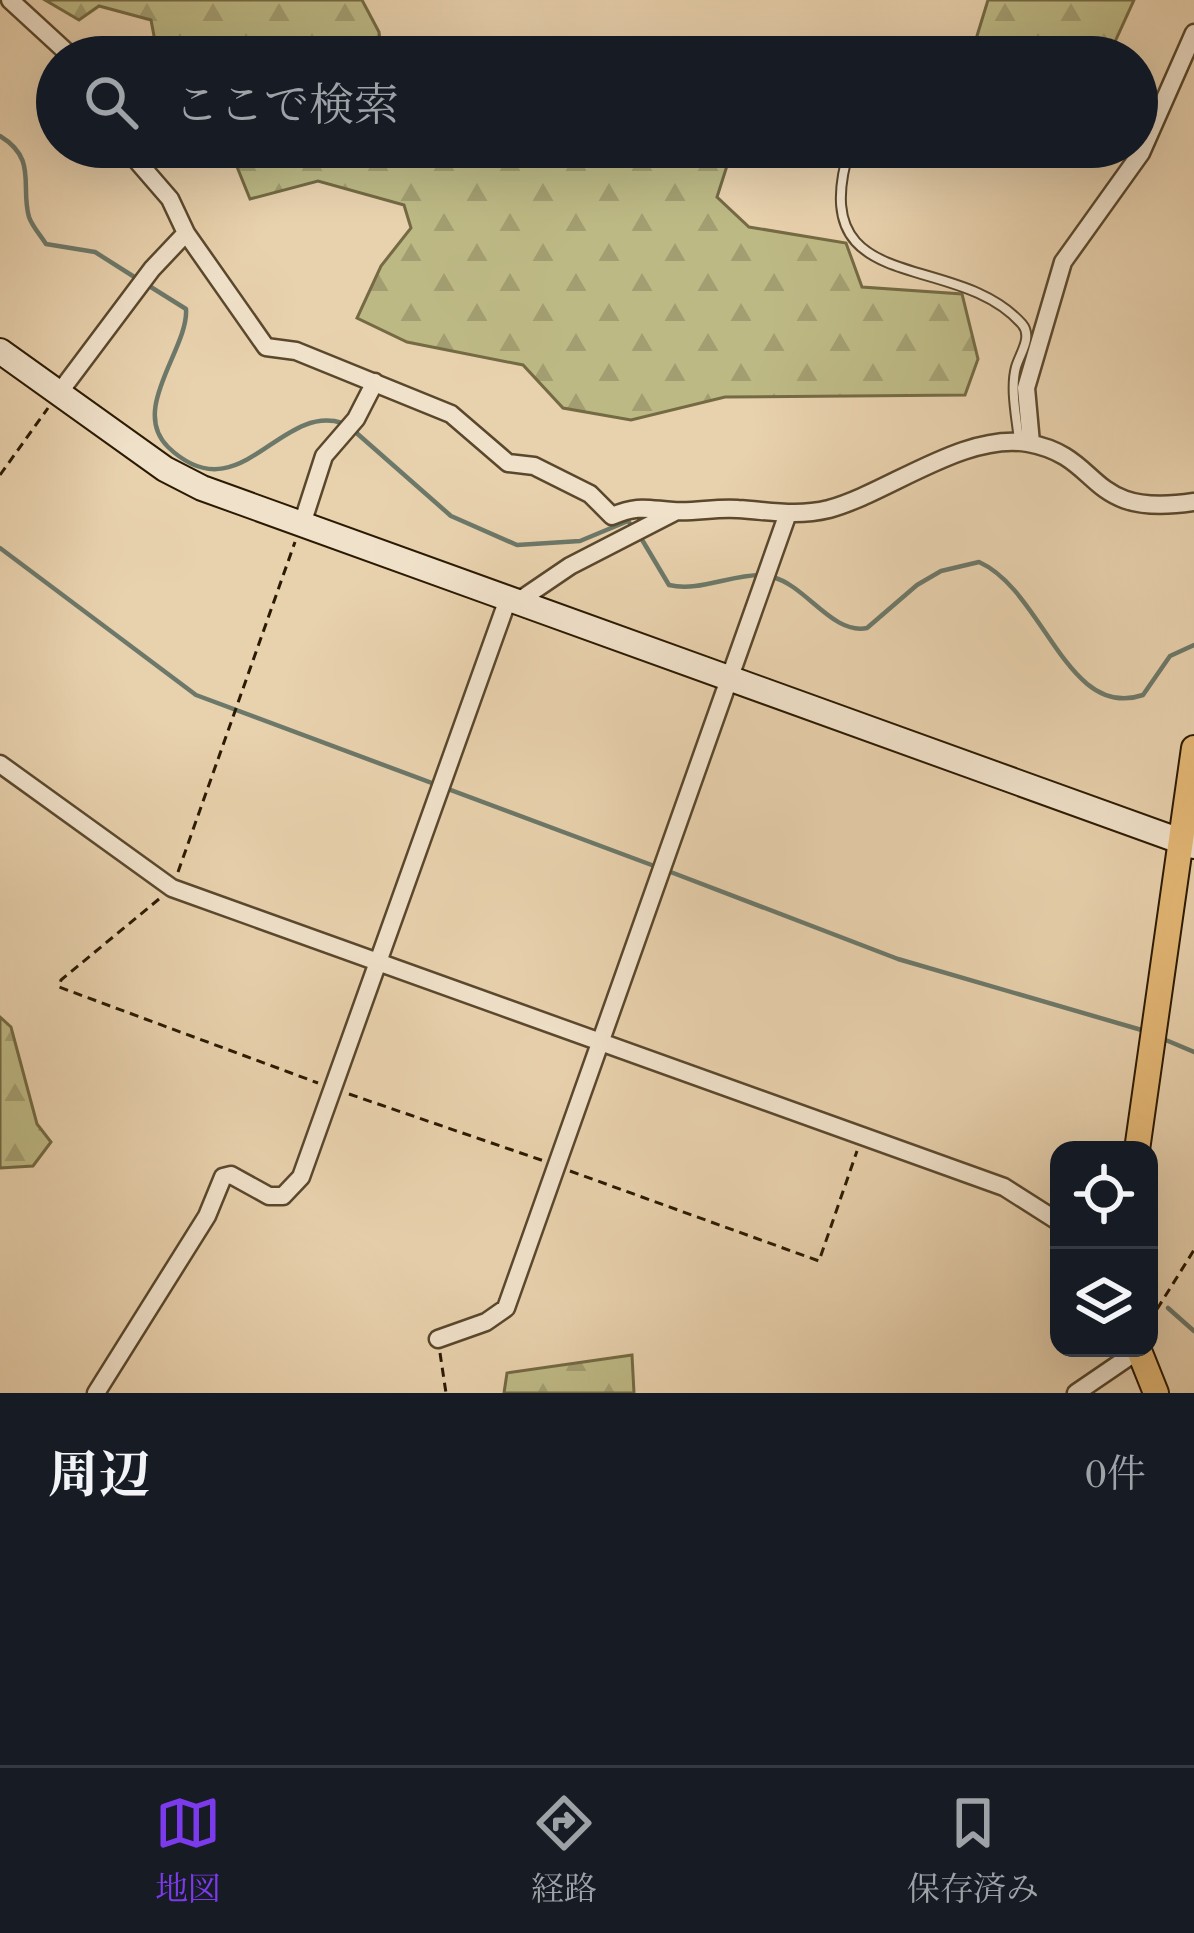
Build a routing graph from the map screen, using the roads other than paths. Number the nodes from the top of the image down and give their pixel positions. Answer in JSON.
{"nodes":[{"id":1,"x":10,"y":0,"type":"edge"},
{"id":2,"x":1194,"y":33,"type":"edge"},
{"id":3,"x":49,"y":36,"type":"edge"},
{"id":4,"x":1158,"y":116,"type":"edge"},
{"id":5,"x":143,"y":168,"type":"edge"},
{"id":6,"x":843,"y":168,"type":"edge"},
{"id":7,"x":1131,"y":168,"type":"edge"},
{"id":8,"x":186,"y":233,"type":"junction"},
{"id":9,"x":0,"y":351,"type":"edge"},
{"id":10,"x":375,"y":382,"type":"junction"},
{"id":11,"x":58,"y":393,"type":"junction"},
{"id":12,"x":1025,"y":443,"type":"junction"},
{"id":13,"x":1194,"y":502,"type":"edge"},
{"id":14,"x":675,"y":512,"type":"junction"},
{"id":15,"x":787,"y":516,"type":"junction"},
{"id":16,"x":302,"y":524,"type":"junction"},
{"id":17,"x":513,"y":600,"type":"junction"},
{"id":18,"x":732,"y":678,"type":"junction"},
{"id":19,"x":1194,"y":748,"type":"edge"},
{"id":20,"x":0,"y":764,"type":"edge"},
{"id":21,"x":1187,"y":844,"type":"edge"},
{"id":22,"x":377,"y":961,"type":"junction"},
{"id":23,"x":602,"y":1041,"type":"junction"},
{"id":24,"x":1138,"y":1141,"type":"edge"},
{"id":25,"x":1050,"y":1216,"type":"edge"},
{"id":26,"x":438,"y":1339,"type":"road end"},
{"id":27,"x":1127,"y":1357,"type":"edge"},
{"id":28,"x":1141,"y":1357,"type":"edge"},
{"id":29,"x":96,"y":1393,"type":"edge"},
{"id":30,"x":1076,"y":1393,"type":"edge"},
{"id":31,"x":1156,"y":1393,"type":"edge"}],
"edges":[{"from":1,"to":3,"type":"street"},
{"from":2,"to":4,"type":"street"},
{"from":5,"to":8,"type":"street"},
{"from":6,"to":12,"type":"lane"},
{"from":7,"to":12,"type":"street"},
{"from":8,"to":10,"type":"street"},
{"from":8,"to":11,"type":"street"},
{"from":9,"to":11,"type":"street"},
{"from":10,"to":14,"type":"street"},
{"from":10,"to":16,"type":"street"},
{"from":11,"to":16,"type":"street"},
{"from":12,"to":13,"type":"street"},
{"from":12,"to":15,"type":"street"},
{"from":14,"to":15,"type":"street"},
{"from":14,"to":17,"type":"street"},
{"from":15,"to":18,"type":"street"},
{"from":16,"to":17,"type":"street"},
{"from":17,"to":18,"type":"street"},
{"from":17,"to":22,"type":"street"},
{"from":18,"to":21,"type":"street"},
{"from":18,"to":23,"type":"street"},
{"from":19,"to":21,"type":"main road"},
{"from":20,"to":22,"type":"street"},
{"from":21,"to":24,"type":"main road"},
{"from":22,"to":23,"type":"street"},
{"from":22,"to":29,"type":"street"},
{"from":23,"to":25,"type":"street"},
{"from":23,"to":26,"type":"street"},
{"from":27,"to":30,"type":"street"},
{"from":28,"to":31,"type":"main road"}]}
